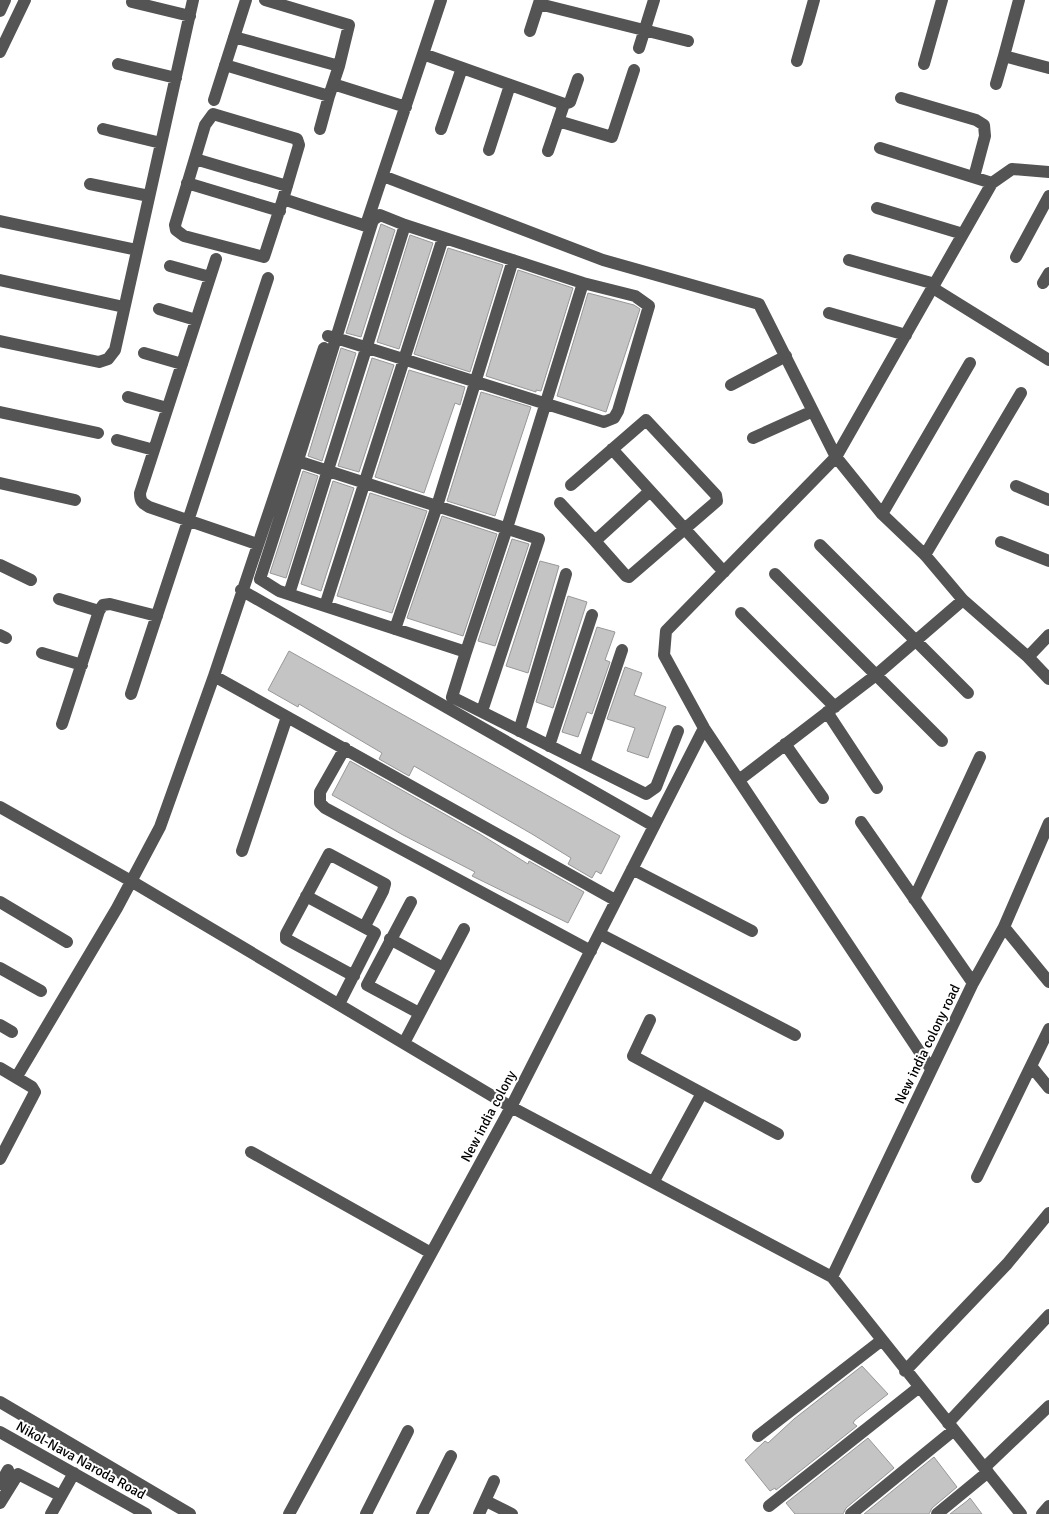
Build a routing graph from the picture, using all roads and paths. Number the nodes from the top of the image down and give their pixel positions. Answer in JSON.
{"nodes":[{"id":1,"x":26,"y":0,"type":"edge"},
{"id":2,"x":193,"y":0,"type":"edge"},
{"id":3,"x":246,"y":0,"type":"edge"},
{"id":4,"x":265,"y":0,"type":"edge"},
{"id":5,"x":441,"y":0,"type":"edge"},
{"id":6,"x":654,"y":0,"type":"edge"},
{"id":7,"x":814,"y":0,"type":"edge"},
{"id":8,"x":942,"y":0,"type":"edge"},
{"id":9,"x":1019,"y":0,"type":"edge"},
{"id":10,"x":132,"y":2,"type":"dead end"},
{"id":11,"x":539,"y":2,"type":"edge"},
{"id":12,"x":190,"y":16,"type":"junction"},
{"id":13,"x":645,"y":30,"type":"junction"},
{"id":14,"x":530,"y":31,"type":"dead end"},
{"id":15,"x":234,"y":36,"type":"junction"},
{"id":16,"x":688,"y":42,"type":"dead end"},
{"id":17,"x":639,"y":48,"type":"dead end"},
{"id":18,"x":0,"y":52,"type":"edge"},
{"id":19,"x":423,"y":54,"type":"junction"},
{"id":20,"x":1004,"y":56,"type":"junction"},
{"id":21,"x":797,"y":61,"type":"dead end"},
{"id":22,"x":118,"y":64,"type":"dead end"},
{"id":23,"x":225,"y":64,"type":"junction"},
{"id":24,"x":924,"y":64,"type":"dead end"},
{"id":25,"x":339,"y":66,"type":"junction"},
{"id":26,"x":462,"y":68,"type":"junction"},
{"id":27,"x":1049,"y":68,"type":"edge"},
{"id":28,"x":634,"y":70,"type":"dead end"},
{"id":29,"x":176,"y":78,"type":"junction"},
{"id":30,"x":578,"y":79,"type":"dead end"},
{"id":31,"x":996,"y":84,"type":"dead end"},
{"id":32,"x":510,"y":85,"type":"junction"},
{"id":33,"x":331,"y":90,"type":"junction"},
{"id":34,"x":901,"y":98,"type":"dead end"},
{"id":35,"x":214,"y":100,"type":"dead end"},
{"id":36,"x":564,"y":104,"type":"junction"},
{"id":37,"x":406,"y":107,"type":"junction"},
{"id":38,"x":558,"y":121,"type":"junction"},
{"id":39,"x":103,"y":128,"type":"dead end"},
{"id":40,"x":320,"y":129,"type":"dead end"},
{"id":41,"x":441,"y":129,"type":"dead end"},
{"id":42,"x":161,"y":143,"type":"junction"},
{"id":43,"x":880,"y":148,"type":"dead end"},
{"id":44,"x":488,"y":150,"type":"dead end"},
{"id":45,"x":548,"y":151,"type":"dead end"},
{"id":46,"x":194,"y":159,"type":"junction"},
{"id":47,"x":1049,"y":172,"type":"edge"},
{"id":48,"x":383,"y":176,"type":"junction"},
{"id":49,"x":974,"y":177,"type":"junction"},
{"id":50,"x":187,"y":183,"type":"junction"},
{"id":51,"x":992,"y":183,"type":"junction"},
{"id":52,"x":90,"y":184,"type":"dead end"},
{"id":53,"x":287,"y":186,"type":"junction"},
{"id":54,"x":149,"y":196,"type":"junction"},
{"id":55,"x":1049,"y":196,"type":"edge"},
{"id":56,"x":281,"y":205,"type":"junction"},
{"id":57,"x":877,"y":208,"type":"dead end"},
{"id":58,"x":0,"y":221,"type":"edge"},
{"id":59,"x":405,"y":225,"type":"junction"},
{"id":60,"x":366,"y":226,"type":"junction"},
{"id":61,"x":962,"y":234,"type":"junction"},
{"id":62,"x":443,"y":238,"type":"junction"},
{"id":63,"x":137,"y":250,"type":"junction"},
{"id":64,"x":1016,"y":257,"type":"dead end"},
{"id":65,"x":216,"y":258,"type":"dead end"},
{"id":66,"x":513,"y":260,"type":"junction"},
{"id":67,"x":849,"y":260,"type":"dead end"},
{"id":68,"x":170,"y":266,"type":"dead end"},
{"id":69,"x":210,"y":277,"type":"junction"},
{"id":70,"x":268,"y":278,"type":"dead end"},
{"id":71,"x":0,"y":280,"type":"edge"},
{"id":72,"x":583,"y":283,"type":"junction"},
{"id":73,"x":934,"y":286,"type":"junction"},
{"id":74,"x":124,"y":307,"type":"junction"},
{"id":75,"x":159,"y":309,"type":"dead end"},
{"id":76,"x":829,"y":313,"type":"dead end"},
{"id":77,"x":196,"y":320,"type":"junction"},
{"id":78,"x":906,"y":335,"type":"junction"},
{"id":79,"x":332,"y":337,"type":"junction"},
{"id":80,"x":0,"y":340,"type":"edge"},
{"id":81,"x":368,"y":348,"type":"junction"},
{"id":82,"x":144,"y":353,"type":"dead end"},
{"id":83,"x":786,"y":356,"type":"junction"},
{"id":84,"x":405,"y":360,"type":"junction"},
{"id":85,"x":1049,"y":360,"type":"edge"},
{"id":86,"x":970,"y":363,"type":"dead end"},
{"id":87,"x":182,"y":364,"type":"junction"},
{"id":88,"x":476,"y":382,"type":"junction"},
{"id":89,"x":731,"y":385,"type":"dead end"},
{"id":90,"x":1021,"y":393,"type":"dead end"},
{"id":91,"x":128,"y":396,"type":"dead end"},
{"id":92,"x":546,"y":404,"type":"junction"},
{"id":93,"x":167,"y":408,"type":"junction"},
{"id":94,"x":813,"y":410,"type":"junction"},
{"id":95,"x":0,"y":412,"type":"edge"},
{"id":96,"x":98,"y":433,"type":"dead end"},
{"id":97,"x":753,"y":438,"type":"dead end"},
{"id":98,"x":117,"y":440,"type":"dead end"},
{"id":99,"x":612,"y":448,"type":"junction"},
{"id":100,"x":154,"y":450,"type":"junction"},
{"id":101,"x":836,"y":457,"type":"junction"},
{"id":102,"x":292,"y":460,"type":"junction"},
{"id":103,"x":327,"y":471,"type":"junction"},
{"id":104,"x":0,"y":483,"type":"edge"},
{"id":105,"x":365,"y":483,"type":"junction"},
{"id":106,"x":571,"y":485,"type":"dead end"},
{"id":107,"x":1016,"y":486,"type":"dead end"},
{"id":108,"x":650,"y":491,"type":"junction"},
{"id":109,"x":75,"y":500,"type":"dead end"},
{"id":110,"x":1049,"y":500,"type":"edge"},
{"id":111,"x":560,"y":503,"type":"dead end"},
{"id":112,"x":437,"y":506,"type":"junction"},
{"id":113,"x":882,"y":514,"type":"junction"},
{"id":114,"x":188,"y":520,"type":"junction"},
{"id":115,"x":507,"y":528,"type":"junction"},
{"id":116,"x":685,"y":529,"type":"junction"},
{"id":117,"x":595,"y":540,"type":"junction"},
{"id":118,"x":1000,"y":542,"type":"dead end"},
{"id":119,"x":257,"y":544,"type":"junction"},
{"id":120,"x":820,"y":545,"type":"dead end"},
{"id":121,"x":925,"y":555,"type":"junction"},
{"id":122,"x":1049,"y":562,"type":"edge"},
{"id":123,"x":0,"y":565,"type":"edge"},
{"id":124,"x":724,"y":572,"type":"junction"},
{"id":125,"x":566,"y":574,"type":"dead end"},
{"id":126,"x":775,"y":574,"type":"dead end"},
{"id":127,"x":31,"y":580,"type":"dead end"},
{"id":128,"x":241,"y":590,"type":"junction"},
{"id":129,"x":289,"y":594,"type":"junction"},
{"id":130,"x":59,"y":600,"type":"dead end"},
{"id":131,"x":963,"y":600,"type":"junction"},
{"id":132,"x":325,"y":606,"type":"junction"},
{"id":133,"x":99,"y":611,"type":"junction"},
{"id":134,"x":741,"y":613,"type":"dead end"},
{"id":135,"x":592,"y":615,"type":"dead end"},
{"id":136,"x":157,"y":616,"type":"junction"},
{"id":137,"x":395,"y":629,"type":"junction"},
{"id":138,"x":1049,"y":635,"type":"edge"},
{"id":139,"x":915,"y":641,"type":"junction"},
{"id":140,"x":622,"y":650,"type":"dead end"},
{"id":141,"x":466,"y":652,"type":"junction"},
{"id":142,"x":42,"y":653,"type":"dead end"},
{"id":143,"x":1028,"y":657,"type":"junction"},
{"id":144,"x":82,"y":665,"type":"junction"},
{"id":145,"x":876,"y":675,"type":"junction"},
{"id":146,"x":214,"y":676,"type":"junction"},
{"id":147,"x":1049,"y":679,"type":"edge"},
{"id":148,"x":968,"y":693,"type":"dead end"},
{"id":149,"x":131,"y":694,"type":"dead end"},
{"id":150,"x":831,"y":709,"type":"junction"},
{"id":151,"x":482,"y":711,"type":"junction"},
{"id":152,"x":286,"y":717,"type":"junction"},
{"id":153,"x":62,"y":724,"type":"dead end"},
{"id":154,"x":704,"y":728,"type":"junction"},
{"id":155,"x":678,"y":730,"type":"dead end"},
{"id":156,"x":518,"y":731,"type":"junction"},
{"id":157,"x":942,"y":742,"type":"dead end"},
{"id":158,"x":785,"y":744,"type":"junction"},
{"id":159,"x":549,"y":746,"type":"junction"},
{"id":160,"x":344,"y":748,"type":"junction"},
{"id":161,"x":980,"y":757,"type":"dead end"},
{"id":162,"x":584,"y":763,"type":"junction"},
{"id":163,"x":739,"y":780,"type":"junction"},
{"id":164,"x":877,"y":788,"type":"dead end"},
{"id":165,"x":823,"y":798,"type":"dead end"},
{"id":166,"x":1,"y":809,"type":"edge"},
{"id":167,"x":861,"y":822,"type":"dead end"},
{"id":168,"x":1049,"y":823,"type":"edge"},
{"id":169,"x":654,"y":826,"type":"junction"},
{"id":170,"x":1045,"y":843,"type":"edge"},
{"id":171,"x":242,"y":851,"type":"dead end"},
{"id":172,"x":632,"y":868,"type":"junction"},
{"id":173,"x":131,"y":881,"type":"junction"},
{"id":174,"x":306,"y":896,"type":"junction"},
{"id":175,"x":914,"y":899,"type":"junction"},
{"id":176,"x":615,"y":900,"type":"junction"},
{"id":177,"x":0,"y":902,"type":"edge"},
{"id":178,"x":411,"y":902,"type":"dead end"},
{"id":179,"x":364,"y":926,"type":"junction"},
{"id":180,"x":1004,"y":927,"type":"junction"},
{"id":181,"x":464,"y":929,"type":"dead end"},
{"id":182,"x":752,"y":931,"type":"dead end"},
{"id":183,"x":600,"y":934,"type":"junction"},
{"id":184,"x":390,"y":940,"type":"junction"},
{"id":185,"x":67,"y":942,"type":"dead end"},
{"id":186,"x":591,"y":951,"type":"junction"},
{"id":187,"x":0,"y":968,"type":"edge"},
{"id":188,"x":443,"y":968,"type":"junction"},
{"id":189,"x":354,"y":976,"type":"junction"},
{"id":190,"x":1049,"y":982,"type":"edge"},
{"id":191,"x":972,"y":983,"type":"junction"},
{"id":192,"x":41,"y":990,"type":"dead end"},
{"id":193,"x":339,"y":1004,"type":"junction"},
{"id":194,"x":419,"y":1013,"type":"junction"},
{"id":195,"x":650,"y":1020,"type":"dead end"},
{"id":196,"x":1049,"y":1029,"type":"edge"},
{"id":197,"x":795,"y":1035,"type":"dead end"},
{"id":198,"x":404,"y":1043,"type":"junction"},
{"id":199,"x":1031,"y":1066,"type":"junction"},
{"id":200,"x":0,"y":1068,"type":"edge"},
{"id":201,"x":931,"y":1069,"type":"junction"},
{"id":202,"x":19,"y":1073,"type":"dead end"},
{"id":203,"x":1049,"y":1088,"type":"edge"},
{"id":204,"x":702,"y":1093,"type":"junction"},
{"id":205,"x":511,"y":1107,"type":"junction"},
{"id":206,"x":778,"y":1134,"type":"dead end"},
{"id":207,"x":251,"y":1152,"type":"dead end"},
{"id":208,"x":0,"y":1159,"type":"edge"},
{"id":209,"x":977,"y":1177,"type":"dead end"},
{"id":210,"x":654,"y":1181,"type":"junction"},
{"id":211,"x":1049,"y":1213,"type":"edge"},
{"id":212,"x":431,"y":1253,"type":"junction"},
{"id":213,"x":832,"y":1277,"type":"junction"},
{"id":214,"x":1049,"y":1314,"type":"edge"},
{"id":215,"x":882,"y":1340,"type":"junction"},
{"id":216,"x":905,"y":1371,"type":"junction"},
{"id":217,"x":918,"y":1388,"type":"junction"},
{"id":218,"x":0,"y":1402,"type":"edge"},
{"id":219,"x":1049,"y":1406,"type":"edge"},
{"id":220,"x":951,"y":1427,"type":"junction"},
{"id":221,"x":408,"y":1431,"type":"dead end"},
{"id":222,"x":0,"y":1432,"type":"edge"},
{"id":223,"x":758,"y":1436,"type":"dead end"},
{"id":224,"x":451,"y":1456,"type":"dead end"},
{"id":225,"x":8,"y":1470,"type":"dead end"},
{"id":226,"x":986,"y":1470,"type":"junction"},
{"id":227,"x":74,"y":1473,"type":"junction"},
{"id":228,"x":494,"y":1481,"type":"dead end"},
{"id":229,"x":0,"y":1484,"type":"edge"},
{"id":230,"x":61,"y":1496,"type":"junction"},
{"id":231,"x":486,"y":1501,"type":"junction"},
{"id":232,"x":0,"y":1503,"type":"edge"},
{"id":233,"x":769,"y":1506,"type":"dead end"},
{"id":234,"x":1049,"y":1506,"type":"edge"},
{"id":235,"x":51,"y":1514,"type":"edge"},
{"id":236,"x":146,"y":1514,"type":"edge"},
{"id":237,"x":190,"y":1514,"type":"edge"},
{"id":238,"x":289,"y":1514,"type":"edge"},
{"id":239,"x":366,"y":1514,"type":"edge"},
{"id":240,"x":422,"y":1514,"type":"edge"},
{"id":241,"x":479,"y":1514,"type":"edge"},
{"id":242,"x":512,"y":1514,"type":"edge"},
{"id":243,"x":851,"y":1514,"type":"edge"},
{"id":244,"x":937,"y":1514,"type":"edge"},
{"id":245,"x":1021,"y":1514,"type":"edge"},
{"id":246,"x":1042,"y":1514,"type":"edge"}],
"edges":[{"from":1,"to":18,"type":"street"},
{"from":2,"to":12,"type":"street"},
{"from":3,"to":15,"type":"street"},
{"from":4,"to":25,"type":"street"},
{"from":5,"to":19,"type":"street"},
{"from":6,"to":13,"type":"street"},
{"from":7,"to":21,"type":"street"},
{"from":8,"to":24,"type":"street"},
{"from":9,"to":20,"type":"street"},
{"from":10,"to":12,"type":"street"},
{"from":11,"to":13,"type":"street"},
{"from":11,"to":14,"type":"street"},
{"from":12,"to":29,"type":"street"},
{"from":13,"to":16,"type":"street"},
{"from":13,"to":17,"type":"street"},
{"from":15,"to":23,"type":"street"},
{"from":15,"to":25,"type":"street"},
{"from":19,"to":26,"type":"street"},
{"from":19,"to":37,"type":"street"},
{"from":20,"to":27,"type":"street"},
{"from":20,"to":31,"type":"street"},
{"from":22,"to":29,"type":"street"},
{"from":23,"to":33,"type":"street"},
{"from":23,"to":35,"type":"street"},
{"from":25,"to":33,"type":"street"},
{"from":26,"to":32,"type":"street"},
{"from":26,"to":41,"type":"street"},
{"from":28,"to":38,"type":"street"},
{"from":29,"to":42,"type":"street"},
{"from":30,"to":36,"type":"street"},
{"from":32,"to":36,"type":"street"},
{"from":32,"to":44,"type":"street"},
{"from":33,"to":37,"type":"street"},
{"from":33,"to":40,"type":"street"},
{"from":34,"to":49,"type":"street"},
{"from":36,"to":38,"type":"street"},
{"from":37,"to":48,"type":"street"},
{"from":38,"to":45,"type":"street"},
{"from":39,"to":42,"type":"street"},
{"from":42,"to":54,"type":"street"},
{"from":43,"to":49,"type":"street"},
{"from":46,"to":50,"type":"street"},
{"from":46,"to":53,"type":"street"},
{"from":46,"to":53,"type":"street"},
{"from":47,"to":51,"type":"street"},
{"from":48,"to":60,"type":"street"},
{"from":48,"to":83,"type":"street"},
{"from":49,"to":51,"type":"street"},
{"from":50,"to":56,"type":"street"},
{"from":50,"to":56,"type":"street"},
{"from":51,"to":61,"type":"street"},
{"from":52,"to":54,"type":"street"},
{"from":53,"to":56,"type":"street"},
{"from":54,"to":63,"type":"street"},
{"from":55,"to":64,"type":"street"},
{"from":56,"to":60,"type":"street"},
{"from":57,"to":61,"type":"street"},
{"from":58,"to":63,"type":"street"},
{"from":59,"to":62,"type":"street"},
{"from":59,"to":79,"type":"street"},
{"from":59,"to":81,"type":"street"},
{"from":60,"to":79,"type":"street"},
{"from":61,"to":73,"type":"street"},
{"from":62,"to":66,"type":"street"},
{"from":62,"to":84,"type":"street"},
{"from":63,"to":74,"type":"street"},
{"from":65,"to":69,"type":"street"},
{"from":66,"to":72,"type":"street"},
{"from":66,"to":88,"type":"street"},
{"from":67,"to":73,"type":"street"},
{"from":68,"to":69,"type":"street"},
{"from":69,"to":77,"type":"street"},
{"from":70,"to":114,"type":"street"},
{"from":71,"to":74,"type":"street"},
{"from":72,"to":92,"type":"street"},
{"from":72,"to":92,"type":"street"},
{"from":73,"to":78,"type":"street"},
{"from":73,"to":85,"type":"street"},
{"from":74,"to":80,"type":"street"},
{"from":75,"to":77,"type":"street"},
{"from":76,"to":78,"type":"street"},
{"from":77,"to":87,"type":"street"},
{"from":78,"to":101,"type":"street"},
{"from":79,"to":81,"type":"street"},
{"from":79,"to":102,"type":"street"},
{"from":81,"to":84,"type":"street"},
{"from":81,"to":103,"type":"street"},
{"from":82,"to":87,"type":"street"},
{"from":83,"to":89,"type":"street"},
{"from":83,"to":94,"type":"street"},
{"from":84,"to":88,"type":"street"},
{"from":84,"to":105,"type":"street"},
{"from":86,"to":113,"type":"street"},
{"from":87,"to":93,"type":"street"},
{"from":88,"to":92,"type":"street"},
{"from":88,"to":112,"type":"street"},
{"from":90,"to":121,"type":"street"},
{"from":91,"to":93,"type":"street"},
{"from":92,"to":115,"type":"street"},
{"from":93,"to":100,"type":"street"},
{"from":94,"to":97,"type":"street"},
{"from":94,"to":101,"type":"street"},
{"from":95,"to":96,"type":"street"},
{"from":98,"to":100,"type":"street"},
{"from":99,"to":106,"type":"street"},
{"from":99,"to":108,"type":"street"},
{"from":99,"to":116,"type":"street"},
{"from":100,"to":114,"type":"street"},
{"from":101,"to":113,"type":"street"},
{"from":101,"to":124,"type":"street"},
{"from":102,"to":103,"type":"street"},
{"from":102,"to":119,"type":"street"},
{"from":102,"to":129,"type":"street"},
{"from":103,"to":105,"type":"street"},
{"from":103,"to":129,"type":"street"},
{"from":104,"to":109,"type":"street"},
{"from":105,"to":112,"type":"street"},
{"from":105,"to":132,"type":"street"},
{"from":107,"to":110,"type":"street"},
{"from":108,"to":116,"type":"street"},
{"from":108,"to":117,"type":"street"},
{"from":111,"to":117,"type":"street"},
{"from":112,"to":115,"type":"street"},
{"from":112,"to":137,"type":"street"},
{"from":113,"to":121,"type":"street"},
{"from":114,"to":119,"type":"street"},
{"from":114,"to":136,"type":"street"},
{"from":115,"to":141,"type":"street"},
{"from":115,"to":151,"type":"street"},
{"from":116,"to":117,"type":"street"},
{"from":116,"to":124,"type":"street"},
{"from":118,"to":122,"type":"street"},
{"from":119,"to":128,"type":"street"},
{"from":120,"to":139,"type":"street"},
{"from":121,"to":131,"type":"street"},
{"from":123,"to":127,"type":"street"},
{"from":124,"to":154,"type":"street"},
{"from":125,"to":156,"type":"street"},
{"from":126,"to":145,"type":"street"},
{"from":128,"to":146,"type":"street"},
{"from":128,"to":169,"type":"street"},
{"from":129,"to":132,"type":"street"},
{"from":130,"to":133,"type":"street"},
{"from":131,"to":139,"type":"street"},
{"from":131,"to":143,"type":"street"},
{"from":132,"to":137,"type":"street"},
{"from":133,"to":136,"type":"street"},
{"from":133,"to":144,"type":"street"},
{"from":134,"to":150,"type":"street"},
{"from":135,"to":159,"type":"street"},
{"from":136,"to":149,"type":"street"},
{"from":137,"to":141,"type":"street"},
{"from":138,"to":143,"type":"street"},
{"from":139,"to":145,"type":"street"},
{"from":139,"to":148,"type":"street"},
{"from":140,"to":162,"type":"street"},
{"from":141,"to":151,"type":"street"},
{"from":142,"to":144,"type":"street"},
{"from":143,"to":147,"type":"street"},
{"from":144,"to":153,"type":"street"},
{"from":145,"to":150,"type":"street"},
{"from":145,"to":157,"type":"street"},
{"from":146,"to":152,"type":"street"},
{"from":146,"to":173,"type":"street"},
{"from":150,"to":158,"type":"street"},
{"from":150,"to":164,"type":"street"},
{"from":151,"to":156,"type":"street"},
{"from":152,"to":160,"type":"street"},
{"from":152,"to":171,"type":"street"},
{"from":154,"to":163,"type":"street"},
{"from":154,"to":169,"type":"street","name":"New india colony"},
{"from":155,"to":162,"type":"street"},
{"from":156,"to":159,"type":"street"},
{"from":158,"to":163,"type":"street"},
{"from":158,"to":165,"type":"street"},
{"from":159,"to":162,"type":"street"},
{"from":160,"to":176,"type":"street"},
{"from":160,"to":186,"type":"street"},
{"from":161,"to":175,"type":"street"},
{"from":163,"to":201,"type":"street"},
{"from":166,"to":173,"type":"street"},
{"from":167,"to":175,"type":"street"},
{"from":168,"to":170,"type":"street","name":"New india colony road"},
{"from":169,"to":172,"type":"street","name":"New india colony"},
{"from":170,"to":180,"type":"street","name":"New india colony road"},
{"from":172,"to":176,"type":"street","name":"New india colony"},
{"from":172,"to":182,"type":"street"},
{"from":173,"to":193,"type":"street"},
{"from":173,"to":202,"type":"street"},
{"from":174,"to":179,"type":"street"},
{"from":174,"to":179,"type":"street"},
{"from":174,"to":189,"type":"street"},
{"from":175,"to":191,"type":"street"},
{"from":176,"to":183,"type":"street","name":"New india colony"},
{"from":177,"to":185,"type":"street"},
{"from":178,"to":184,"type":"street"},
{"from":179,"to":189,"type":"street"},
{"from":180,"to":190,"type":"street"},
{"from":180,"to":191,"type":"street","name":"New india colony road"},
{"from":181,"to":188,"type":"street"},
{"from":183,"to":186,"type":"street","name":"New india colony"},
{"from":183,"to":197,"type":"street"},
{"from":184,"to":188,"type":"street"},
{"from":184,"to":194,"type":"street"},
{"from":186,"to":205,"type":"street","name":"New india colony"},
{"from":187,"to":192,"type":"street"},
{"from":188,"to":194,"type":"street"},
{"from":189,"to":193,"type":"street"},
{"from":191,"to":201,"type":"street","name":"New india colony road"},
{"from":193,"to":198,"type":"street"},
{"from":194,"to":198,"type":"street"},
{"from":195,"to":204,"type":"street"},
{"from":196,"to":199,"type":"street"},
{"from":198,"to":205,"type":"street"},
{"from":199,"to":203,"type":"street"},
{"from":199,"to":209,"type":"street"},
{"from":200,"to":208,"type":"street"},
{"from":201,"to":213,"type":"street","name":"New india colony road"},
{"from":204,"to":206,"type":"street"},
{"from":204,"to":210,"type":"street"},
{"from":205,"to":210,"type":"street"},
{"from":205,"to":212,"type":"street","name":"New india colony"},
{"from":207,"to":212,"type":"street"},
{"from":210,"to":213,"type":"street"},
{"from":211,"to":216,"type":"street"},
{"from":212,"to":238,"type":"street","name":"New india colony"},
{"from":213,"to":215,"type":"street"},
{"from":214,"to":220,"type":"street"},
{"from":215,"to":216,"type":"street"},
{"from":215,"to":223,"type":"street"},
{"from":216,"to":217,"type":"street"},
{"from":217,"to":220,"type":"street"},
{"from":217,"to":233,"type":"street"},
{"from":218,"to":237,"type":"street"},
{"from":219,"to":226,"type":"street"},
{"from":220,"to":226,"type":"street"},
{"from":220,"to":243,"type":"street"},
{"from":221,"to":239,"type":"street"},
{"from":222,"to":227,"type":"street","name":"Nikol-Nava Naroda Road"},
{"from":224,"to":240,"type":"street"},
{"from":225,"to":229,"type":"street"},
{"from":226,"to":244,"type":"street"},
{"from":226,"to":245,"type":"street"},
{"from":227,"to":230,"type":"street"},
{"from":227,"to":236,"type":"street","name":"Nikol-Nava Naroda Road"},
{"from":228,"to":231,"type":"street"},
{"from":230,"to":232,"type":"street"},
{"from":230,"to":235,"type":"street"},
{"from":231,"to":241,"type":"street"},
{"from":231,"to":242,"type":"street"},
{"from":234,"to":246,"type":"street"}]}
